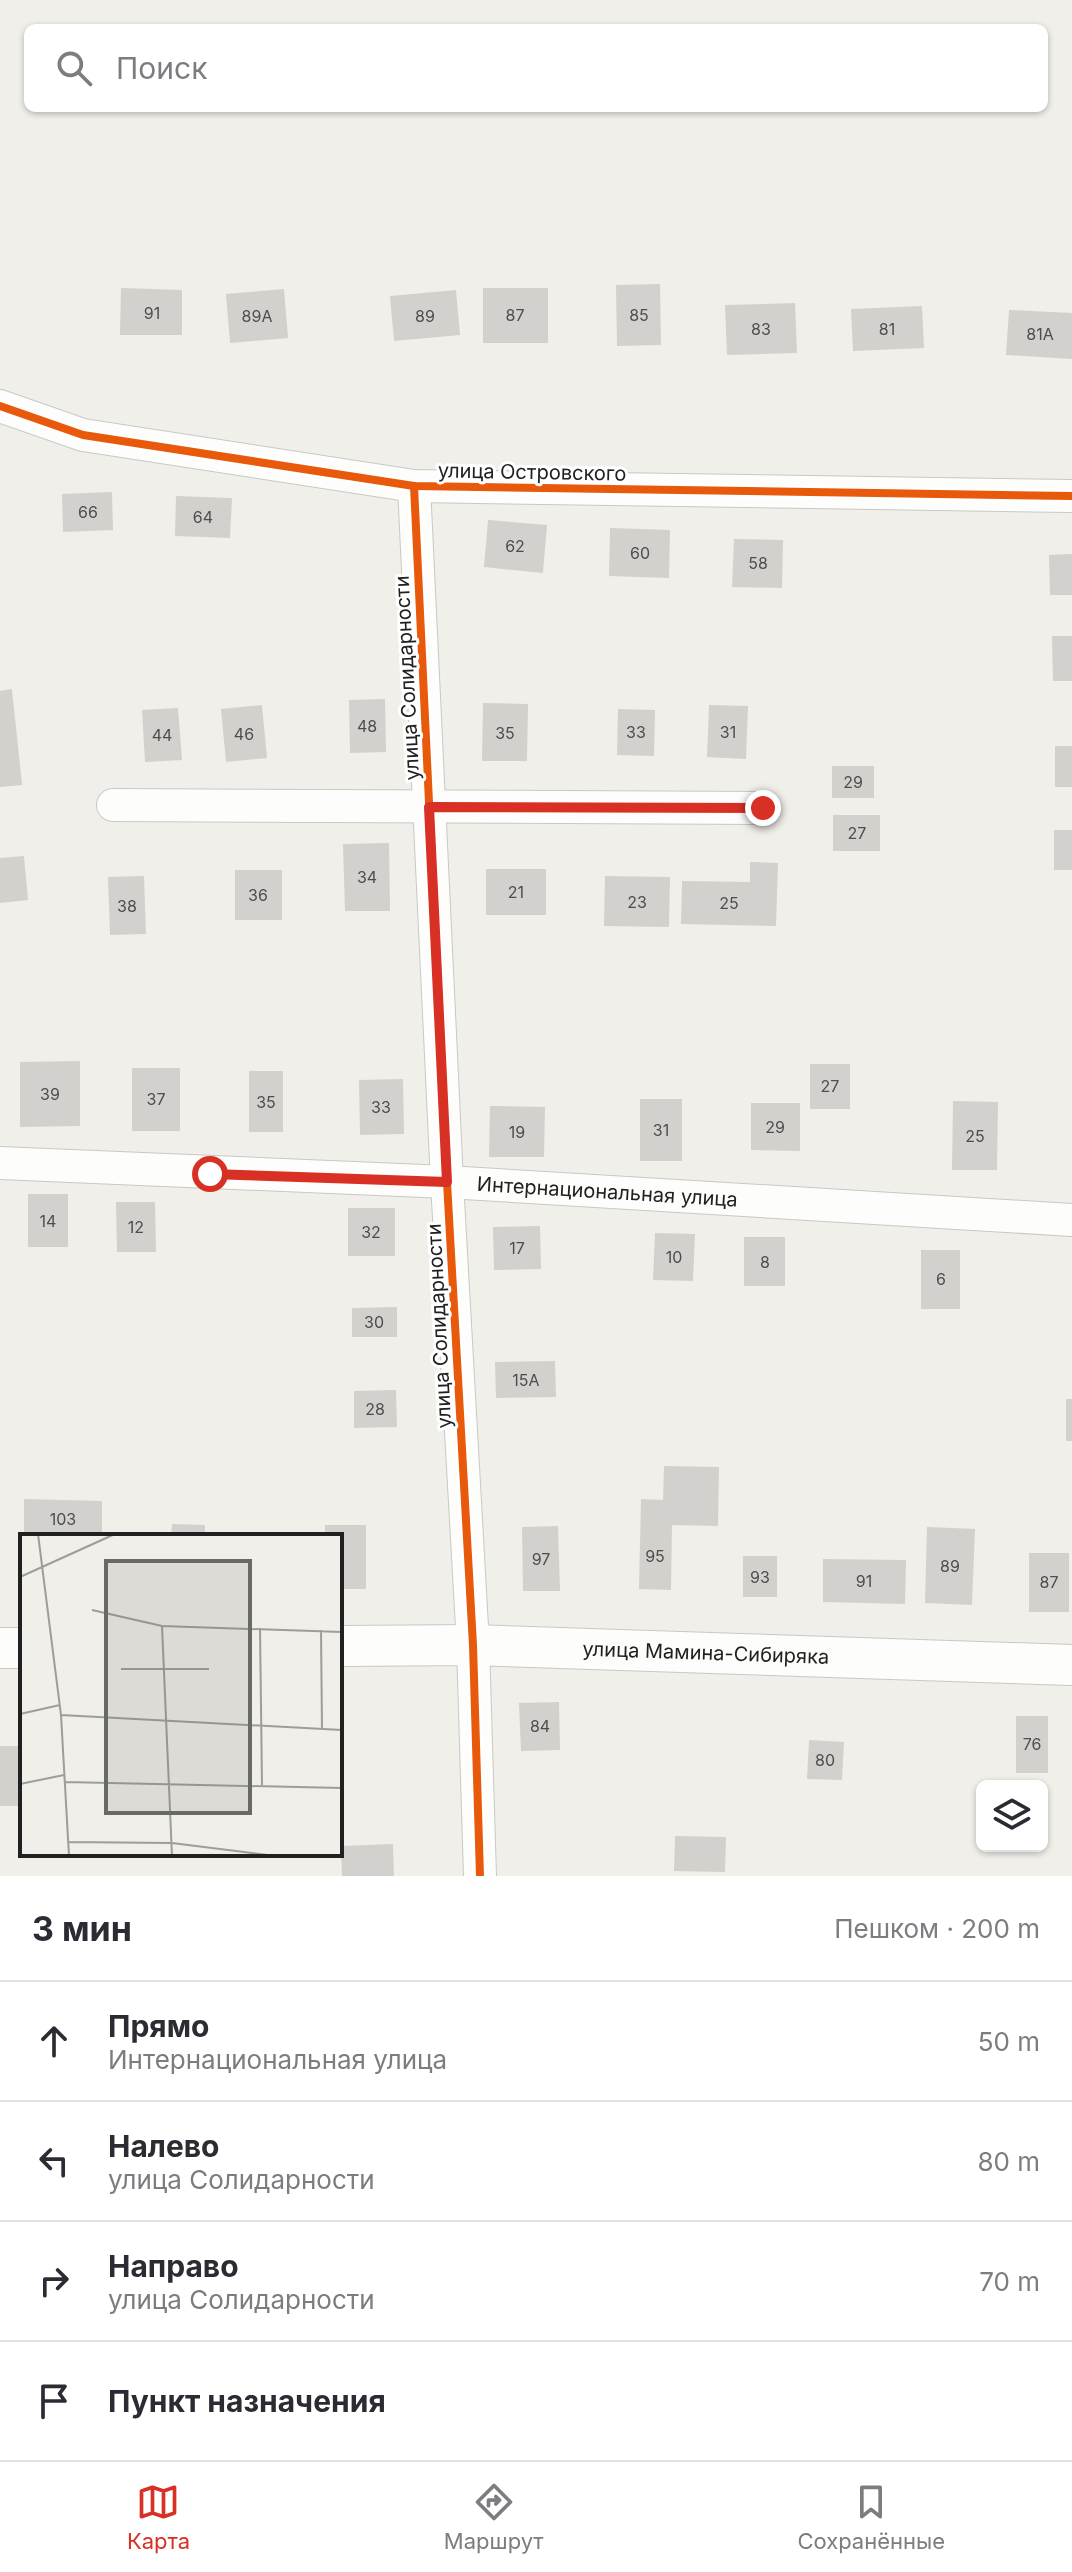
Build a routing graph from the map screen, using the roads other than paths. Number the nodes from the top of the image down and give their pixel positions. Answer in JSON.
{"nodes":[{"id":1,"x":0,"y":406,"type":"edge"},
{"id":2,"x":414,"y":486,"type":"junction"},
{"id":3,"x":1072,"y":496,"type":"edge"},
{"id":4,"x":113,"y":805,"type":"dead end"},
{"id":5,"x":429,"y":807,"type":"junction"},
{"id":6,"x":763,"y":808,"type":"dead end"},
{"id":7,"x":0,"y":1163,"type":"edge"},
{"id":8,"x":447,"y":1182,"type":"junction"},
{"id":9,"x":1072,"y":1220,"type":"edge"},
{"id":10,"x":473,"y":1645,"type":"junction"},
{"id":11,"x":342,"y":1646,"type":"edge"},
{"id":12,"x":1072,"y":1665,"type":"edge"},
{"id":13,"x":480,"y":1876,"type":"edge"}],
"edges":[{"from":1,"to":2,"type":"street","name":"улица Островского"},
{"from":2,"to":3,"type":"street","name":"улица Островского"},
{"from":2,"to":5,"type":"street","name":"улица Солидарности"},
{"from":4,"to":5,"type":"street","name":"улица Солидарности"},
{"from":5,"to":6,"type":"street","name":"улица Солидарности"},
{"from":5,"to":8,"type":"street","name":"улица Солидарности"},
{"from":7,"to":8,"type":"street","name":"Интернациональная улица"},
{"from":8,"to":9,"type":"street","name":"Интернациональная улица"},
{"from":8,"to":10,"type":"street","name":"улица Солидарности"},
{"from":10,"to":11,"type":"street","name":"улица Мамина-Сибиряка"},
{"from":10,"to":12,"type":"street","name":"улица Мамина-Сибиряка"},
{"from":10,"to":13,"type":"street","name":"улица Солидарности"}]}
